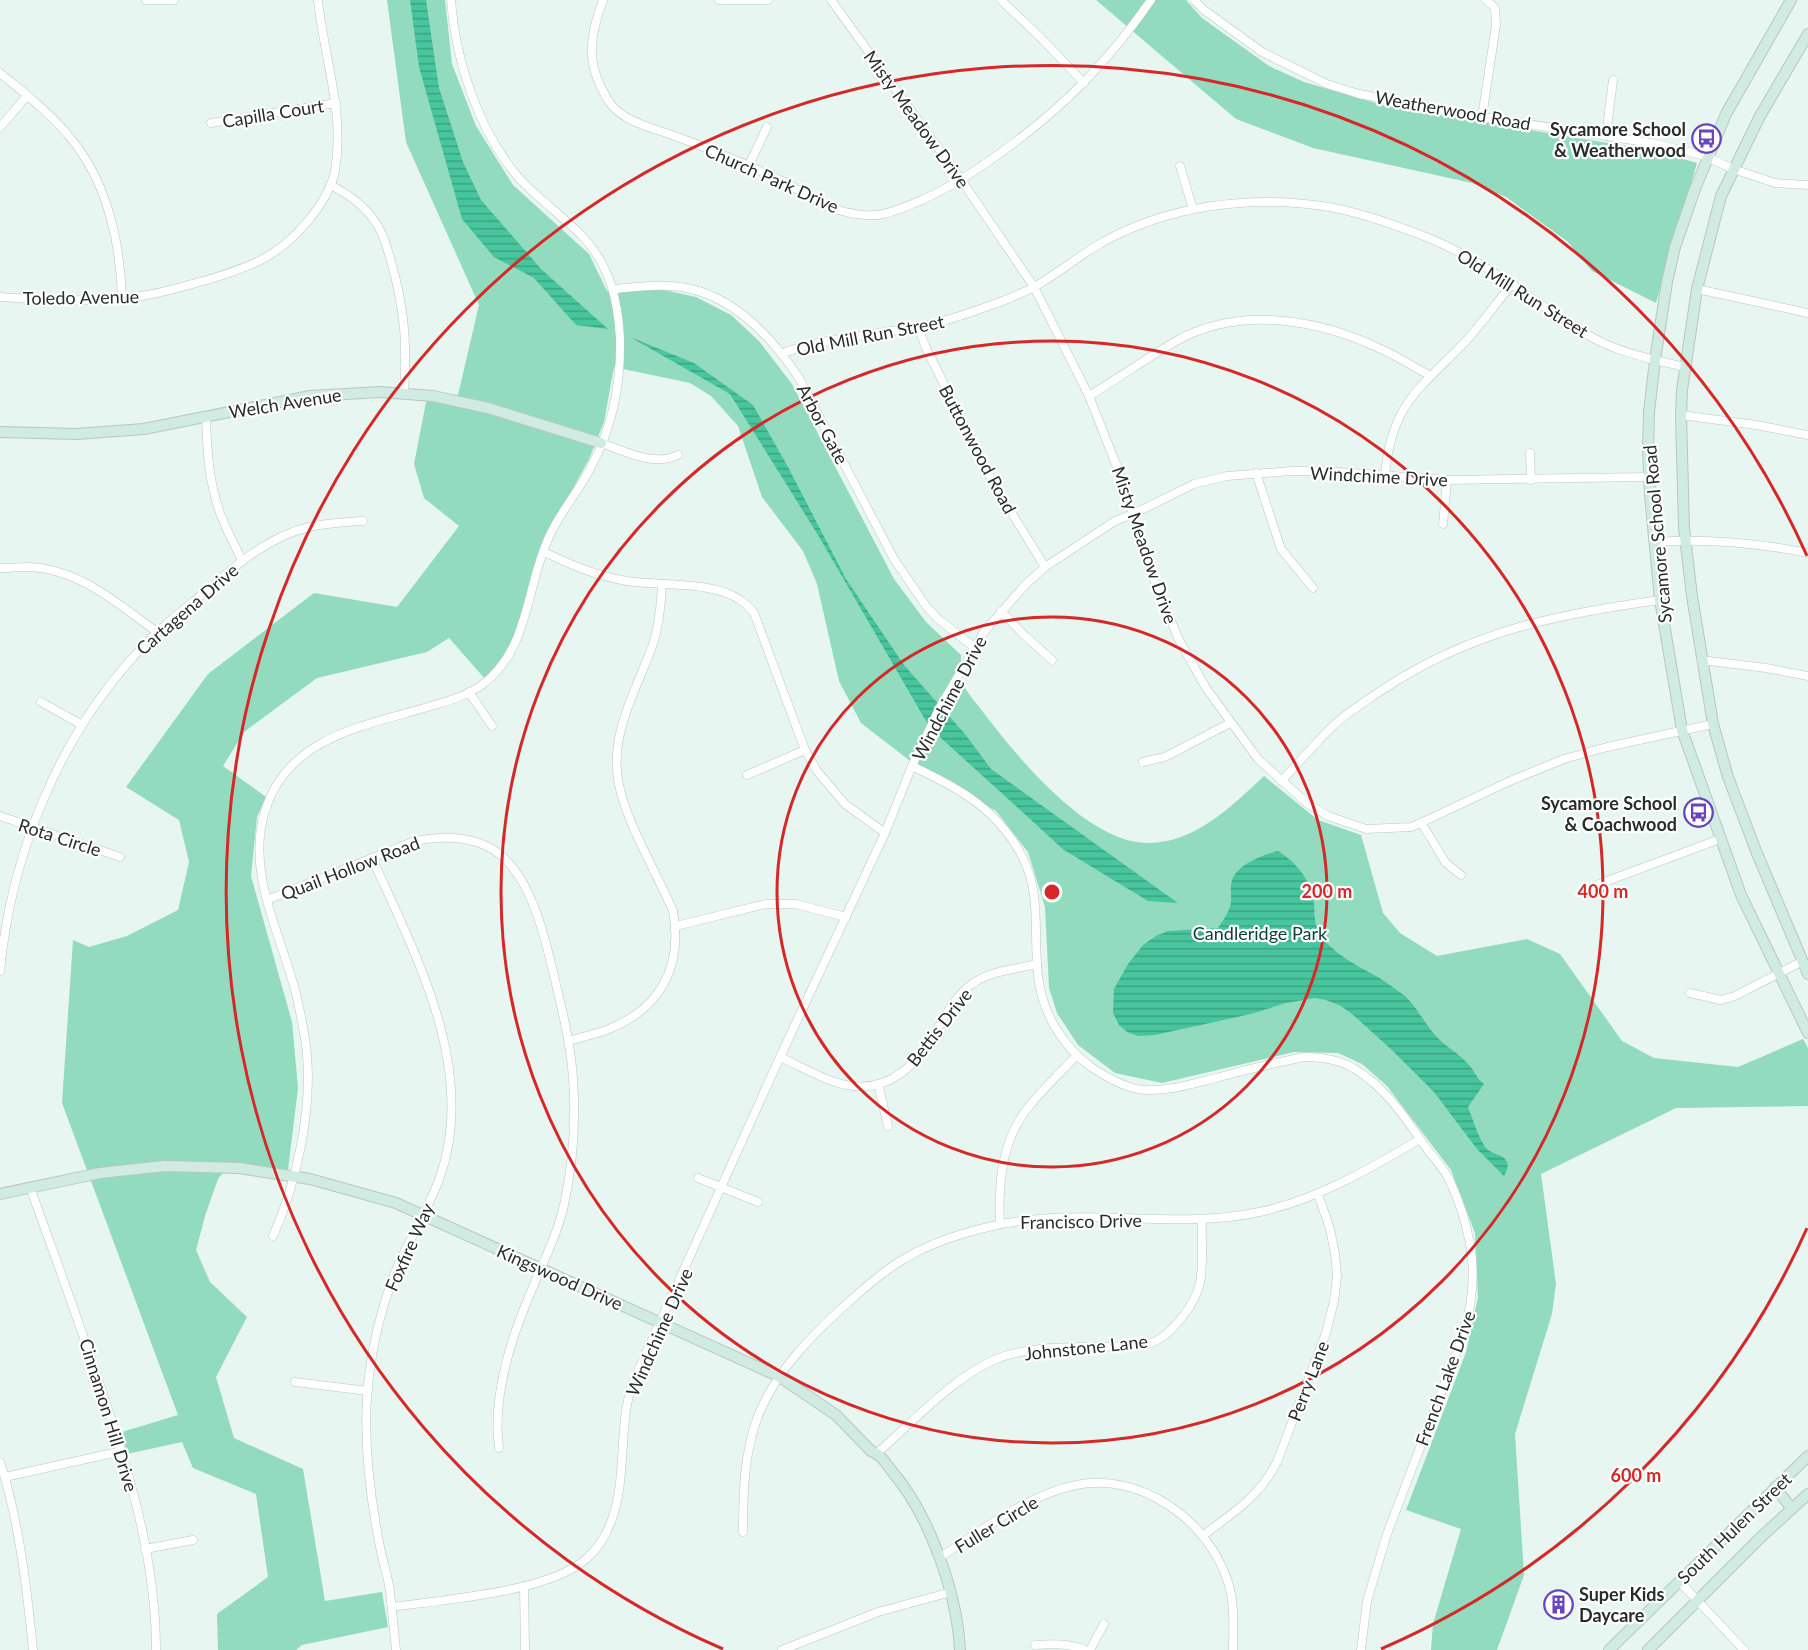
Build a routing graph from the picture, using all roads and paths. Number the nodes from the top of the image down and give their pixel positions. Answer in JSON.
{"nodes":[{"id":1,"x":146,"y":0,"type":"edge"},
{"id":2,"x":174,"y":0,"type":"edge"},
{"id":3,"x":318,"y":0,"type":"edge"},
{"id":4,"x":451,"y":0,"type":"edge"},
{"id":5,"x":603,"y":0,"type":"edge"},
{"id":6,"x":719,"y":0,"type":"edge"},
{"id":7,"x":768,"y":0,"type":"edge"},
{"id":8,"x":831,"y":0,"type":"edge"},
{"id":9,"x":1001,"y":0,"type":"edge"},
{"id":10,"x":1151,"y":0,"type":"edge"},
{"id":11,"x":1194,"y":0,"type":"edge"},
{"id":12,"x":1486,"y":0,"type":"edge"},
{"id":13,"x":1791,"y":0,"type":"edge"},
{"id":14,"x":1808,"y":34,"type":"edge"},
{"id":15,"x":0,"y":73,"type":"edge"},
{"id":16,"x":1613,"y":80,"type":"dead end"},
{"id":17,"x":1084,"y":83,"type":"junction"},
{"id":18,"x":27,"y":96,"type":"junction"},
{"id":19,"x":336,"y":102,"type":"junction"},
{"id":20,"x":1482,"y":117,"type":"junction"},
{"id":21,"x":211,"y":123,"type":"dead end"},
{"id":22,"x":0,"y":127,"type":"edge"},
{"id":23,"x":767,"y":128,"type":"dead end"},
{"id":24,"x":1606,"y":136,"type":"junction"},
{"id":25,"x":1707,"y":157,"type":"junction"},
{"id":26,"x":748,"y":165,"type":"junction"},
{"id":27,"x":1180,"y":166,"type":"dead end"},
{"id":28,"x":1733,"y":169,"type":"junction"},
{"id":29,"x":962,"y":181,"type":"junction"},
{"id":30,"x":330,"y":185,"type":"junction"},
{"id":31,"x":1808,"y":185,"type":"edge"},
{"id":32,"x":1193,"y":208,"type":"junction"},
{"id":33,"x":1513,"y":283,"type":"junction"},
{"id":34,"x":1034,"y":287,"type":"junction"},
{"id":35,"x":614,"y":288,"type":"junction"},
{"id":36,"x":1697,"y":289,"type":"junction"},
{"id":37,"x":0,"y":297,"type":"edge"},
{"id":38,"x":122,"y":298,"type":"junction"},
{"id":39,"x":1808,"y":313,"type":"edge"},
{"id":40,"x":918,"y":327,"type":"junction"},
{"id":41,"x":783,"y":353,"type":"junction"},
{"id":42,"x":1654,"y":360,"type":"junction"},
{"id":43,"x":1685,"y":367,"type":"junction"},
{"id":44,"x":1429,"y":375,"type":"junction"},
{"id":45,"x":404,"y":394,"type":"junction"},
{"id":46,"x":1089,"y":396,"type":"junction"},
{"id":47,"x":1681,"y":415,"type":"junction"},
{"id":48,"x":206,"y":417,"type":"junction"},
{"id":49,"x":0,"y":432,"type":"edge"},
{"id":50,"x":1808,"y":435,"type":"edge"},
{"id":51,"x":601,"y":443,"type":"junction"},
{"id":52,"x":1530,"y":453,"type":"dead end"},
{"id":53,"x":678,"y":454,"type":"dead end"},
{"id":54,"x":1256,"y":473,"type":"junction"},
{"id":55,"x":1385,"y":476,"type":"junction"},
{"id":56,"x":1649,"y":477,"type":"junction"},
{"id":57,"x":1447,"y":480,"type":"junction"},
{"id":58,"x":1532,"y":480,"type":"junction"},
{"id":59,"x":1133,"y":514,"type":"junction"},
{"id":60,"x":363,"y":521,"type":"dead end"},
{"id":61,"x":1443,"y":524,"type":"dead end"},
{"id":62,"x":1685,"y":540,"type":"junction"},
{"id":63,"x":1655,"y":542,"type":"junction"},
{"id":64,"x":544,"y":552,"type":"junction"},
{"id":65,"x":1808,"y":552,"type":"edge"},
{"id":66,"x":242,"y":561,"type":"junction"},
{"id":67,"x":1045,"y":567,"type":"junction"},
{"id":68,"x":0,"y":568,"type":"edge"},
{"id":69,"x":662,"y":584,"type":"junction"},
{"id":70,"x":1313,"y":588,"type":"dead end"},
{"id":71,"x":1660,"y":600,"type":"junction"},
{"id":72,"x":1001,"y":611,"type":"junction"},
{"id":73,"x":157,"y":632,"type":"junction"},
{"id":74,"x":974,"y":647,"type":"junction"},
{"id":75,"x":1052,"y":660,"type":"dead end"},
{"id":76,"x":1701,"y":660,"type":"junction"},
{"id":77,"x":1808,"y":676,"type":"edge"},
{"id":78,"x":470,"y":692,"type":"junction"},
{"id":79,"x":41,"y":702,"type":"dead end"},
{"id":80,"x":1230,"y":723,"type":"junction"},
{"id":81,"x":1713,"y":724,"type":"junction"},
{"id":82,"x":82,"y":725,"type":"junction"},
{"id":83,"x":492,"y":726,"type":"dead end"},
{"id":84,"x":1682,"y":730,"type":"junction"},
{"id":85,"x":805,"y":750,"type":"junction"},
{"id":86,"x":1143,"y":762,"type":"dead end"},
{"id":87,"x":912,"y":766,"type":"junction"},
{"id":88,"x":747,"y":775,"type":"dead end"},
{"id":89,"x":1281,"y":782,"type":"junction"},
{"id":90,"x":0,"y":816,"type":"edge"},
{"id":91,"x":1422,"y":824,"type":"junction"},
{"id":92,"x":32,"y":828,"type":"junction"},
{"id":93,"x":885,"y":833,"type":"junction"},
{"id":94,"x":1720,"y":839,"type":"junction"},
{"id":95,"x":120,"y":857,"type":"dead end"},
{"id":96,"x":372,"y":858,"type":"junction"},
{"id":97,"x":1461,"y":875,"type":"dead end"},
{"id":98,"x":1599,"y":884,"type":"dead end"},
{"id":99,"x":267,"y":900,"type":"junction"},
{"id":100,"x":846,"y":917,"type":"junction"},
{"id":101,"x":676,"y":926,"type":"junction"},
{"id":102,"x":2,"y":945,"type":"edge"},
{"id":103,"x":1801,"y":962,"type":"junction"},
{"id":104,"x":1037,"y":964,"type":"junction"},
{"id":105,"x":0,"y":971,"type":"edge"},
{"id":106,"x":1778,"y":974,"type":"junction"},
{"id":107,"x":1808,"y":974,"type":"edge"},
{"id":108,"x":1690,"y":993,"type":"dead end"},
{"id":109,"x":1808,"y":1033,"type":"edge"},
{"id":110,"x":569,"y":1041,"type":"junction"},
{"id":111,"x":1076,"y":1056,"type":"junction"},
{"id":112,"x":780,"y":1057,"type":"junction"},
{"id":113,"x":878,"y":1084,"type":"junction"},
{"id":114,"x":888,"y":1126,"type":"dead end"},
{"id":115,"x":1420,"y":1139,"type":"junction"},
{"id":116,"x":292,"y":1175,"type":"junction"},
{"id":117,"x":698,"y":1178,"type":"dead end"},
{"id":118,"x":30,"y":1187,"type":"junction"},
{"id":119,"x":722,"y":1188,"type":"junction"},
{"id":120,"x":0,"y":1194,"type":"edge"},
{"id":121,"x":1318,"y":1194,"type":"junction"},
{"id":122,"x":759,"y":1202,"type":"dead end"},
{"id":123,"x":422,"y":1215,"type":"junction"},
{"id":124,"x":1202,"y":1220,"type":"junction"},
{"id":125,"x":1000,"y":1224,"type":"junction"},
{"id":126,"x":273,"y":1236,"type":"dead end"},
{"id":127,"x":541,"y":1268,"type":"junction"},
{"id":128,"x":662,"y":1323,"type":"junction"},
{"id":129,"x":780,"y":1377,"type":"junction"},
{"id":130,"x":294,"y":1382,"type":"dead end"},
{"id":131,"x":368,"y":1391,"type":"junction"},
{"id":132,"x":499,"y":1448,"type":"dead end"},
{"id":133,"x":122,"y":1451,"type":"junction"},
{"id":134,"x":877,"y":1453,"type":"junction"},
{"id":135,"x":1808,"y":1456,"type":"edge"},
{"id":136,"x":0,"y":1462,"type":"edge"},
{"id":137,"x":5,"y":1477,"type":"junction"},
{"id":138,"x":1775,"y":1487,"type":"junction"},
{"id":139,"x":1808,"y":1494,"type":"edge"},
{"id":140,"x":1792,"y":1509,"type":"junction"},
{"id":141,"x":743,"y":1532,"type":"dead end"},
{"id":142,"x":1202,"y":1536,"type":"junction"},
{"id":143,"x":193,"y":1540,"type":"dead end"},
{"id":144,"x":145,"y":1549,"type":"junction"},
{"id":145,"x":939,"y":1558,"type":"junction"},
{"id":146,"x":1679,"y":1581,"type":"junction"},
{"id":147,"x":524,"y":1586,"type":"junction"},
{"id":148,"x":951,"y":1592,"type":"junction"},
{"id":149,"x":1697,"y":1601,"type":"junction"},
{"id":150,"x":392,"y":1607,"type":"junction"},
{"id":151,"x":1104,"y":1624,"type":"dead end"},
{"id":152,"x":1035,"y":1645,"type":"dead end"},
{"id":153,"x":33,"y":1650,"type":"edge"},
{"id":154,"x":156,"y":1650,"type":"edge"},
{"id":155,"x":396,"y":1650,"type":"edge"},
{"id":156,"x":525,"y":1650,"type":"edge"},
{"id":157,"x":782,"y":1650,"type":"edge"},
{"id":158,"x":960,"y":1650,"type":"edge"},
{"id":159,"x":1085,"y":1650,"type":"edge"},
{"id":160,"x":1090,"y":1650,"type":"edge"},
{"id":161,"x":1233,"y":1650,"type":"edge"},
{"id":162,"x":1361,"y":1650,"type":"edge"},
{"id":163,"x":1609,"y":1650,"type":"edge"},
{"id":164,"x":1648,"y":1650,"type":"edge"},
{"id":165,"x":1744,"y":1650,"type":"edge"}],
"edges":[{"from":1,"to":2,"type":"street"},
{"from":3,"to":19,"type":"street","name":"Toledo Avenue"},
{"from":4,"to":35,"type":"street"},
{"from":5,"to":26,"type":"street","name":"Church Park Drive"},
{"from":6,"to":7,"type":"street"},
{"from":8,"to":29,"type":"street","name":"Misty Meadow Drive"},
{"from":9,"to":17,"type":"street"},
{"from":10,"to":17,"type":"street","name":"Church Park Drive"},
{"from":11,"to":20,"type":"street","name":"Weatherwood Road"},
{"from":12,"to":20,"type":"street"},
{"from":13,"to":25,"type":"main road","name":"Sycamore School Road"},
{"from":14,"to":28,"type":"main road","name":"Sycamore School Road"},
{"from":15,"to":18,"type":"street"},
{"from":16,"to":24,"type":"street"},
{"from":17,"to":29,"type":"street","name":"Church Park Drive"},
{"from":18,"to":22,"type":"street"},
{"from":18,"to":38,"type":"street"},
{"from":19,"to":21,"type":"street","name":"Capilla Court"},
{"from":19,"to":30,"type":"street","name":"Toledo Avenue"},
{"from":20,"to":24,"type":"street","name":"Weatherwood Road"},
{"from":23,"to":26,"type":"street"},
{"from":24,"to":25,"type":"street","name":"Weatherwood Road"},
{"from":25,"to":28,"type":"street","name":"Weatherwood Road"},
{"from":25,"to":42,"type":"main road","name":"Sycamore School Road"},
{"from":26,"to":29,"type":"street","name":"Church Park Drive"},
{"from":27,"to":32,"type":"street"},
{"from":28,"to":31,"type":"street","name":"Weatherwood Road"},
{"from":28,"to":36,"type":"main road","name":"Sycamore School Road"},
{"from":29,"to":34,"type":"street","name":"Misty Meadow Drive"},
{"from":30,"to":38,"type":"street","name":"Toledo Avenue"},
{"from":30,"to":45,"type":"street"},
{"from":32,"to":33,"type":"street","name":"Old Mill Run Street"},
{"from":32,"to":34,"type":"street","name":"Old Mill Run Street"},
{"from":33,"to":42,"type":"street","name":"Old Mill Run Street"},
{"from":33,"to":44,"type":"street"},
{"from":34,"to":40,"type":"street","name":"Old Mill Run Street"},
{"from":34,"to":46,"type":"street","name":"Misty Meadow Drive"},
{"from":35,"to":41,"type":"street","name":"Arbor Gate"},
{"from":35,"to":51,"type":"street"},
{"from":36,"to":39,"type":"street"},
{"from":36,"to":43,"type":"main road","name":"Sycamore School Road"},
{"from":37,"to":38,"type":"street","name":"Toledo Avenue"},
{"from":40,"to":41,"type":"street","name":"Old Mill Run Street"},
{"from":40,"to":67,"type":"street","name":"Buttonwood Road"},
{"from":41,"to":74,"type":"street","name":"Arbor Gate"},
{"from":42,"to":43,"type":"street","name":"Old Mill Run Street"},
{"from":42,"to":56,"type":"main road","name":"Sycamore School Road"},
{"from":43,"to":47,"type":"main road","name":"Sycamore School Road"},
{"from":44,"to":46,"type":"street"},
{"from":44,"to":55,"type":"street"},
{"from":45,"to":48,"type":"main road","name":"Welch Avenue"},
{"from":45,"to":51,"type":"main road","name":"Welch Avenue"},
{"from":46,"to":59,"type":"street","name":"Misty Meadow Drive"},
{"from":47,"to":50,"type":"street"},
{"from":47,"to":62,"type":"main road","name":"Sycamore School Road"},
{"from":48,"to":49,"type":"main road","name":"Welch Avenue"},
{"from":48,"to":66,"type":"street"},
{"from":51,"to":53,"type":"street"},
{"from":51,"to":64,"type":"street"},
{"from":52,"to":58,"type":"street"},
{"from":54,"to":55,"type":"street","name":"Windchime Drive"},
{"from":54,"to":59,"type":"street","name":"Windchime Drive"},
{"from":54,"to":70,"type":"street"},
{"from":55,"to":57,"type":"street","name":"Windchime Drive"},
{"from":56,"to":58,"type":"street","name":"Windchime Drive"},
{"from":56,"to":63,"type":"main road","name":"Sycamore School Road"},
{"from":57,"to":58,"type":"street","name":"Windchime Drive"},
{"from":57,"to":61,"type":"street"},
{"from":59,"to":67,"type":"street","name":"Windchime Drive"},
{"from":59,"to":80,"type":"street","name":"Misty Meadow Drive"},
{"from":60,"to":66,"type":"street","name":"Cartagena Drive"},
{"from":62,"to":63,"type":"street"},
{"from":62,"to":65,"type":"street"},
{"from":62,"to":76,"type":"main road","name":"Sycamore School Road"},
{"from":63,"to":71,"type":"main road","name":"Sycamore School Road"},
{"from":64,"to":69,"type":"street"},
{"from":64,"to":78,"type":"street"},
{"from":66,"to":73,"type":"street","name":"Cartagena Drive"},
{"from":67,"to":72,"type":"street","name":"Windchime Drive"},
{"from":68,"to":73,"type":"street"},
{"from":69,"to":85,"type":"street"},
{"from":69,"to":101,"type":"street"},
{"from":71,"to":84,"type":"main road","name":"Sycamore School Road"},
{"from":71,"to":89,"type":"street"},
{"from":72,"to":74,"type":"street","name":"Windchime Drive"},
{"from":72,"to":75,"type":"street"},
{"from":73,"to":82,"type":"street","name":"Cartagena Drive"},
{"from":74,"to":87,"type":"street","name":"Windchime Drive"},
{"from":76,"to":77,"type":"street"},
{"from":76,"to":81,"type":"main road","name":"Sycamore School Road"},
{"from":78,"to":83,"type":"street"},
{"from":78,"to":99,"type":"street"},
{"from":79,"to":82,"type":"street"},
{"from":80,"to":86,"type":"street"},
{"from":80,"to":89,"type":"street","name":"Misty Meadow Drive"},
{"from":81,"to":84,"type":"street","name":"Misty Meadow Drive"},
{"from":81,"to":103,"type":"main road","name":"Sycamore School Road"},
{"from":82,"to":92,"type":"street","name":"Cartagena Drive"},
{"from":84,"to":91,"type":"street","name":"Misty Meadow Drive"},
{"from":84,"to":94,"type":"main road","name":"Sycamore School Road"},
{"from":85,"to":88,"type":"street"},
{"from":85,"to":93,"type":"street"},
{"from":87,"to":93,"type":"street","name":"Windchime Drive"},
{"from":87,"to":104,"type":"street","name":"French Lake Drive"},
{"from":89,"to":91,"type":"street","name":"Misty Meadow Drive"},
{"from":90,"to":92,"type":"street","name":"Rota Circle"},
{"from":91,"to":97,"type":"street"},
{"from":92,"to":95,"type":"street","name":"Rota Circle"},
{"from":92,"to":102,"type":"street","name":"Cartagena Drive"},
{"from":93,"to":100,"type":"street","name":"Windchime Drive"},
{"from":94,"to":98,"type":"street"},
{"from":94,"to":106,"type":"main road","name":"Sycamore School Road"},
{"from":96,"to":99,"type":"street","name":"Quail Hollow Road"},
{"from":96,"to":110,"type":"street","name":"Quail Hollow Road"},
{"from":96,"to":123,"type":"street","name":"Foxfire Way"},
{"from":99,"to":116,"type":"street"},
{"from":100,"to":101,"type":"street"},
{"from":100,"to":112,"type":"street","name":"Windchime Drive"},
{"from":101,"to":110,"type":"street"},
{"from":102,"to":105,"type":"street","name":"Cartagena Drive"},
{"from":103,"to":106,"type":"street"},
{"from":103,"to":107,"type":"main road","name":"Sycamore School Road"},
{"from":104,"to":111,"type":"street","name":"French Lake Drive"},
{"from":104,"to":113,"type":"street","name":"Bettis Drive"},
{"from":106,"to":108,"type":"street"},
{"from":106,"to":109,"type":"main road","name":"Sycamore School Road"},
{"from":110,"to":127,"type":"street","name":"Quail Hollow Road"},
{"from":111,"to":115,"type":"street","name":"French Lake Drive"},
{"from":111,"to":125,"type":"street"},
{"from":112,"to":113,"type":"street","name":"Bettis Drive"},
{"from":112,"to":119,"type":"street","name":"Windchime Drive"},
{"from":113,"to":114,"type":"street"},
{"from":115,"to":121,"type":"street","name":"Francisco Drive"},
{"from":115,"to":162,"type":"street","name":"French Lake Drive"},
{"from":116,"to":118,"type":"main road","name":"Kingswood Drive"},
{"from":116,"to":123,"type":"main road","name":"Kingswood Drive"},
{"from":116,"to":126,"type":"street"},
{"from":117,"to":119,"type":"street"},
{"from":118,"to":120,"type":"main road","name":"Kingswood Drive"},
{"from":118,"to":133,"type":"street","name":"Cinnamon Hill Drive"},
{"from":119,"to":122,"type":"street"},
{"from":119,"to":128,"type":"street","name":"Windchime Drive"},
{"from":121,"to":124,"type":"street","name":"Francisco Drive"},
{"from":121,"to":142,"type":"street","name":"Perry Lane"},
{"from":123,"to":127,"type":"main road","name":"Kingswood Drive"},
{"from":123,"to":131,"type":"street","name":"Foxfire Way"},
{"from":124,"to":125,"type":"street","name":"Francisco Drive"},
{"from":124,"to":134,"type":"street","name":"Johnstone Lane"},
{"from":125,"to":129,"type":"street","name":"Francisco Drive"},
{"from":127,"to":128,"type":"main road","name":"Kingswood Drive"},
{"from":127,"to":132,"type":"street","name":"Quail Hollow Road"},
{"from":128,"to":129,"type":"main road","name":"Kingswood Drive"},
{"from":128,"to":147,"type":"street","name":"Windchime Drive"},
{"from":129,"to":134,"type":"main road","name":"Kingswood Drive"},
{"from":129,"to":141,"type":"street","name":"Francisco Drive"},
{"from":130,"to":131,"type":"street"},
{"from":131,"to":150,"type":"street","name":"Foxfire Way"},
{"from":133,"to":137,"type":"street"},
{"from":133,"to":144,"type":"street","name":"Cinnamon Hill Drive"},
{"from":134,"to":145,"type":"main road","name":"Kingswood Drive"},
{"from":135,"to":138,"type":"main road","name":"South Hulen Street"},
{"from":136,"to":137,"type":"street"},
{"from":137,"to":153,"type":"street"},
{"from":138,"to":140,"type":"main road"},
{"from":138,"to":146,"type":"main road","name":"South Hulen Street"},
{"from":139,"to":140,"type":"main road","name":"South Hulen Street"},
{"from":140,"to":149,"type":"main road","name":"South Hulen Street"},
{"from":142,"to":145,"type":"street","name":"Fuller Circle"},
{"from":142,"to":161,"type":"street","name":"Fuller Circle"},
{"from":143,"to":144,"type":"street"},
{"from":144,"to":154,"type":"street","name":"Cinnamon Hill Drive"},
{"from":145,"to":148,"type":"main road","name":"Kingswood Drive"},
{"from":146,"to":149,"type":"street"},
{"from":146,"to":163,"type":"main road","name":"South Hulen Street"},
{"from":147,"to":150,"type":"street","name":"Windchime Drive"},
{"from":147,"to":156,"type":"street"},
{"from":148,"to":157,"type":"street"},
{"from":148,"to":158,"type":"main road","name":"Kingswood Drive"},
{"from":149,"to":164,"type":"main road","name":"South Hulen Street"},
{"from":149,"to":165,"type":"street"},
{"from":150,"to":155,"type":"street","name":"Foxfire Way"},
{"from":151,"to":160,"type":"street"},
{"from":152,"to":159,"type":"street"}]}
